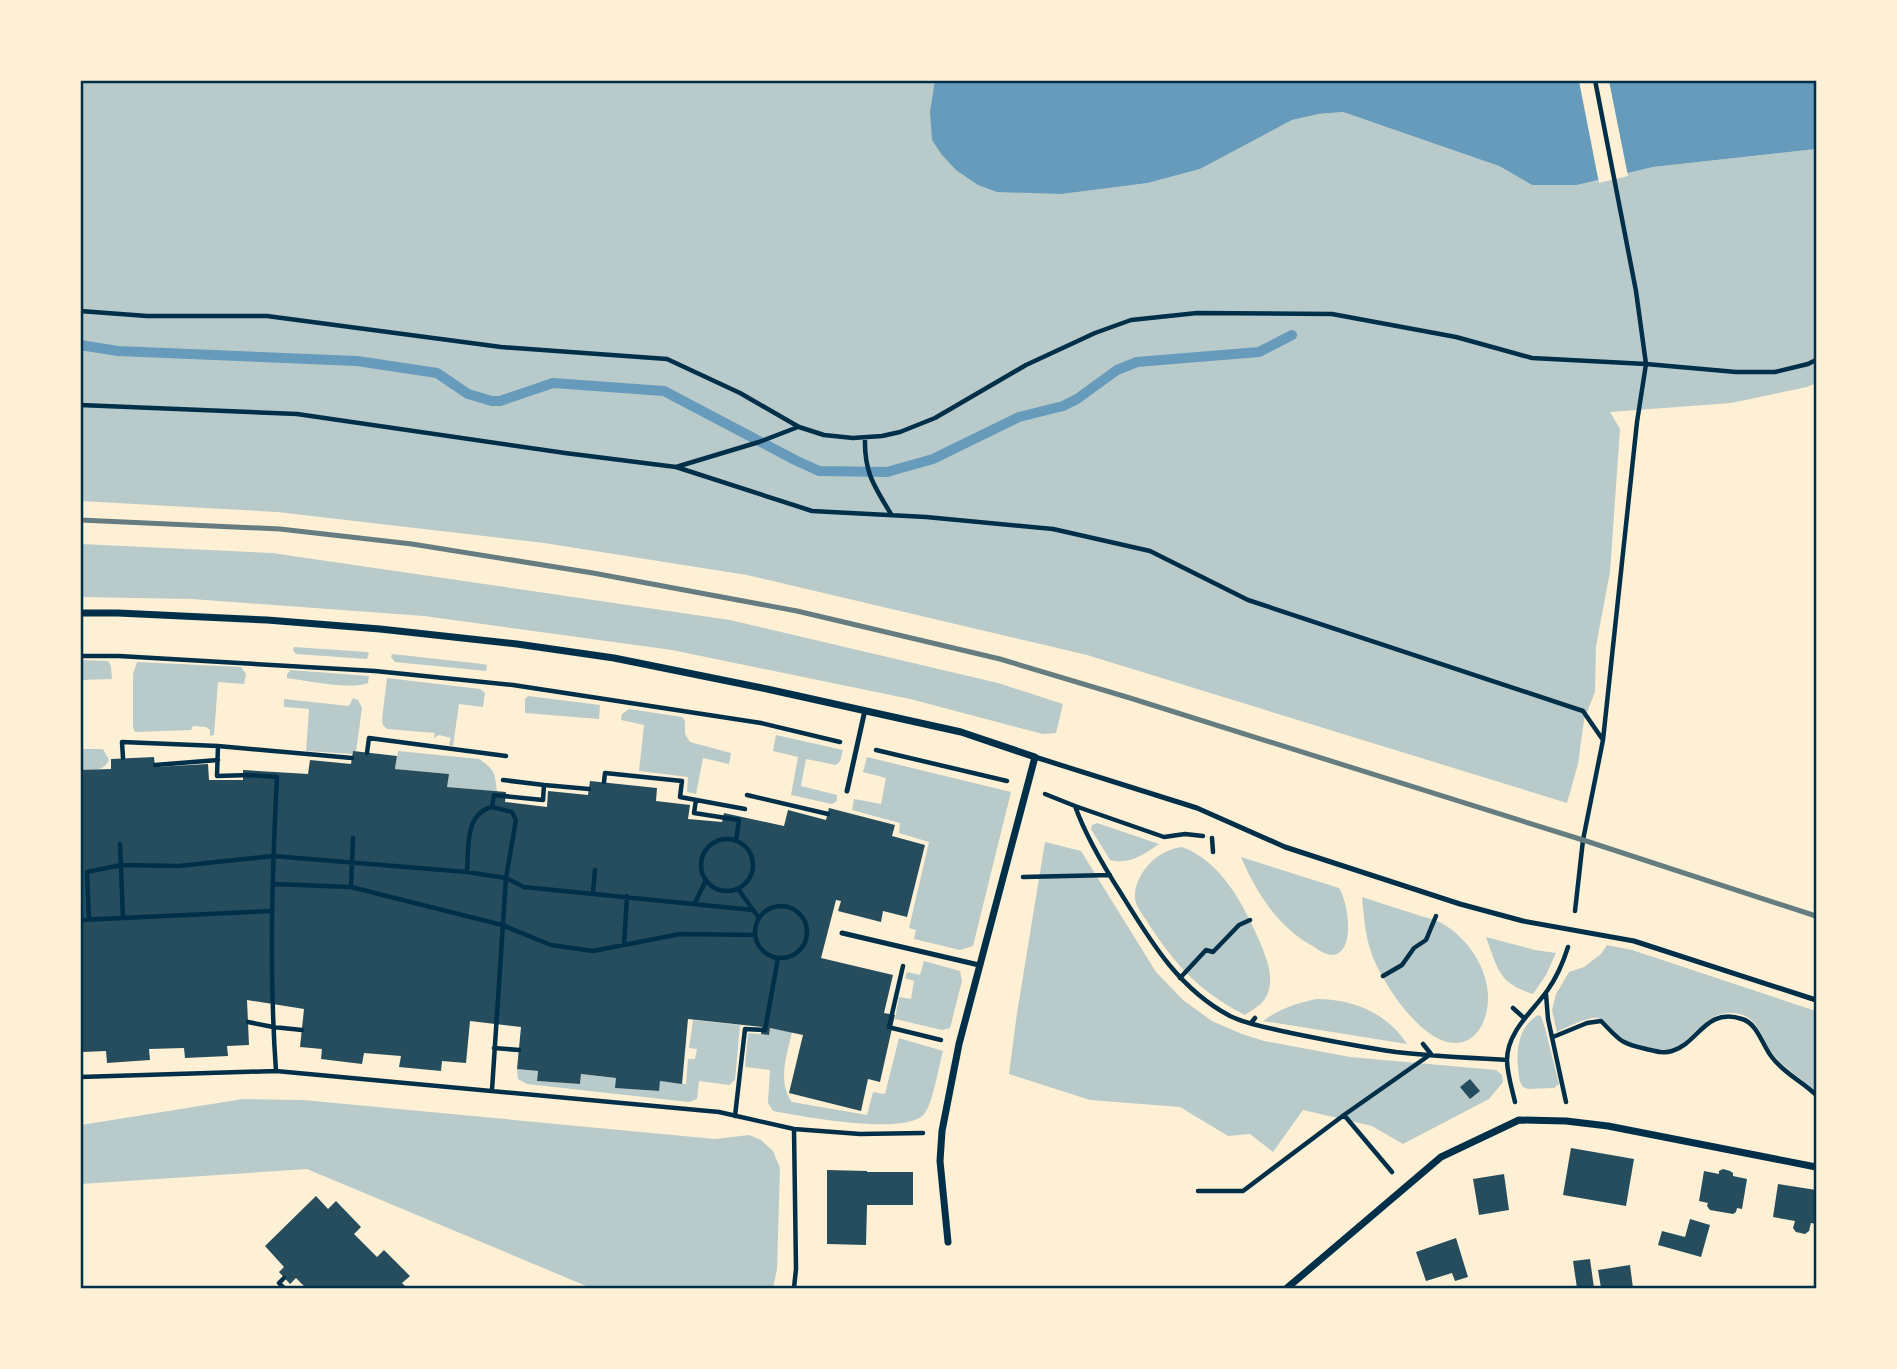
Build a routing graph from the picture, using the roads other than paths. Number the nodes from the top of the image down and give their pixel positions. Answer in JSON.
{"nodes":[{"id":1,"x":80,"y":613,"type":"edge"},
{"id":2,"x":865,"y":710,"type":"junction"},
{"id":3,"x":1035,"y":757,"type":"junction"},
{"id":4,"x":847,"y":791,"type":"dead end"},
{"id":5,"x":842,"y":933,"type":"dead end"},
{"id":6,"x":979,"y":965,"type":"junction"},
{"id":7,"x":1816,"y":1000,"type":"edge"},
{"id":8,"x":1816,"y":1167,"type":"edge"},
{"id":9,"x":948,"y":1242,"type":"dead end"},
{"id":10,"x":1287,"y":1289,"type":"edge"}],
"edges":[{"from":1,"to":2,"type":"street"},
{"from":2,"to":3,"type":"street"},
{"from":2,"to":4,"type":"lane"},
{"from":3,"to":6,"type":"street"},
{"from":3,"to":7,"type":"lane"},
{"from":5,"to":6,"type":"lane"},
{"from":6,"to":9,"type":"street"},
{"from":8,"to":10,"type":"street"}]}
